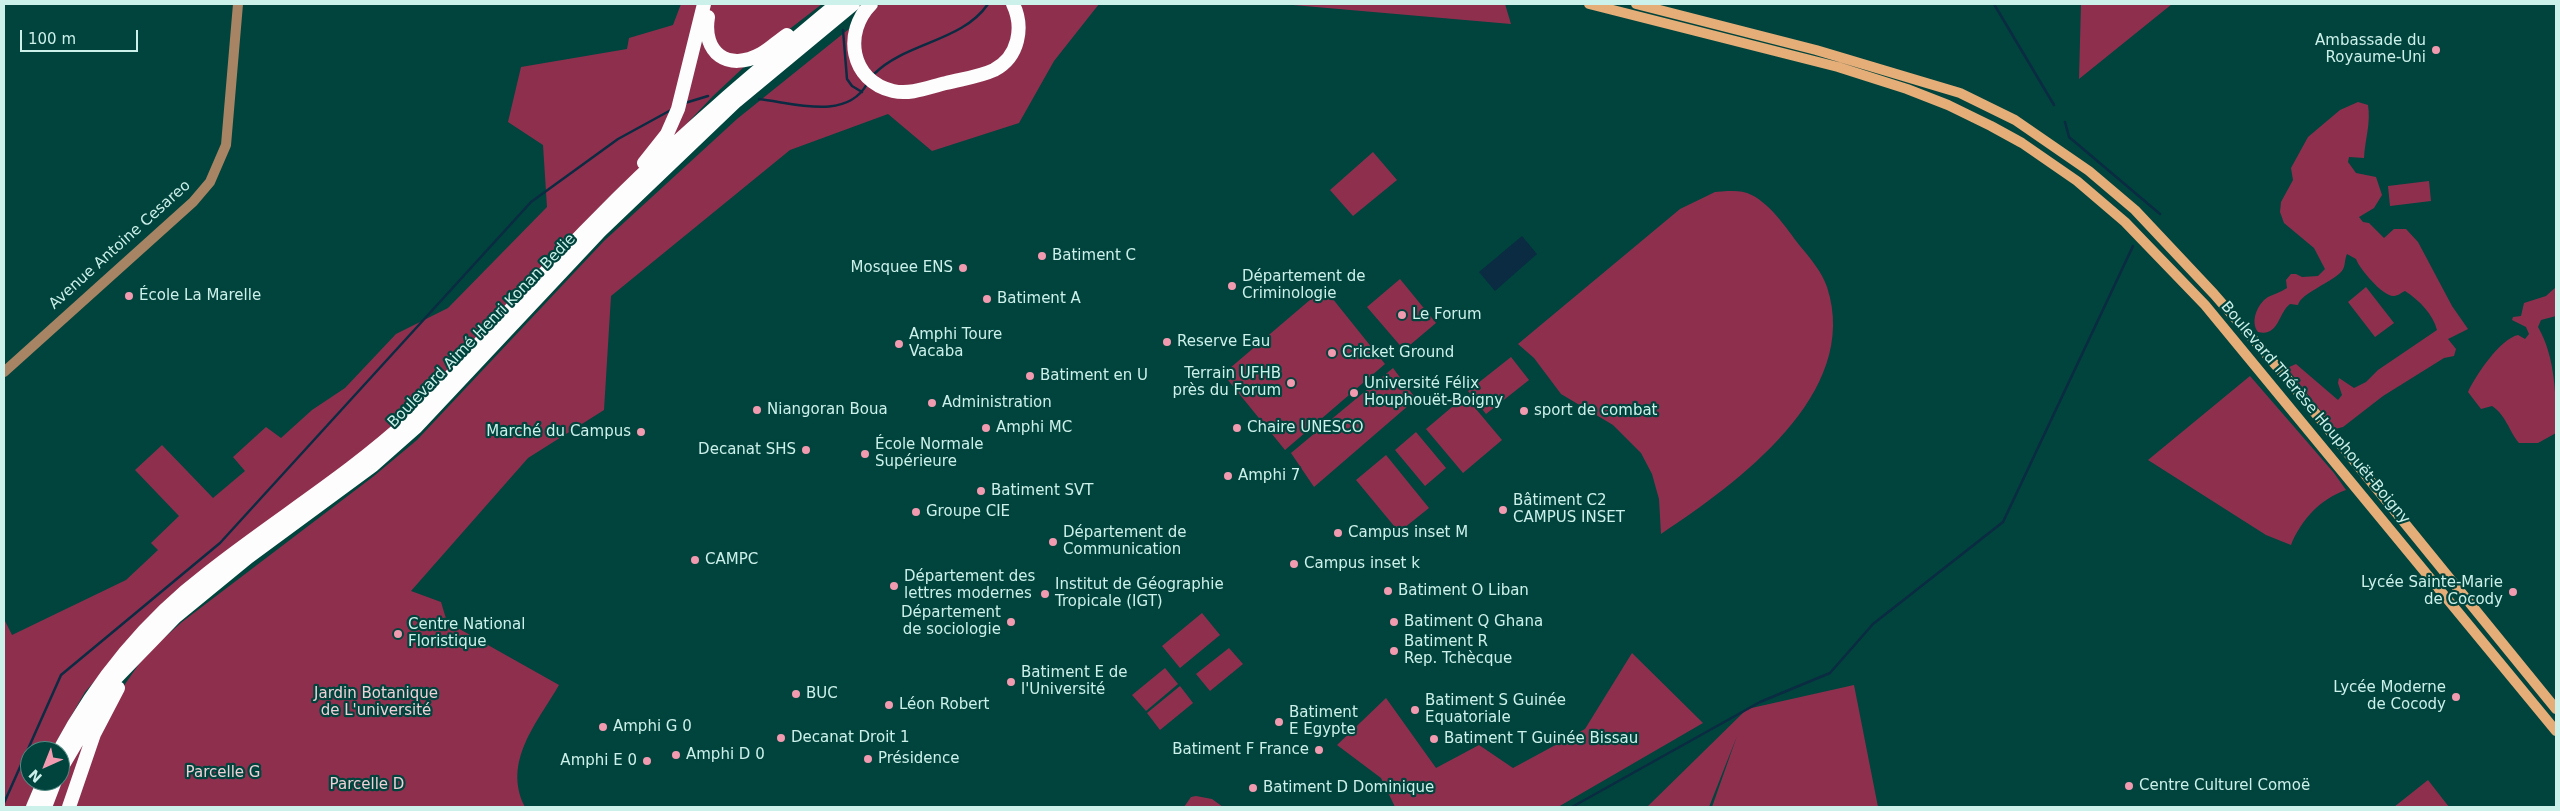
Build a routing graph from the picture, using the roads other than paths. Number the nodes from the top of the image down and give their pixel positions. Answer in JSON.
{"nodes":[{"id":1,"x":238,"y":4,"type":"edge"},
{"id":2,"x":704,"y":4,"type":"edge"},
{"id":3,"x":710,"y":4,"type":"edge"},
{"id":4,"x":833,"y":4,"type":"edge"},
{"id":5,"x":836,"y":4,"type":"edge"},
{"id":6,"x":853,"y":4,"type":"edge"},
{"id":7,"x":871,"y":4,"type":"edge"},
{"id":8,"x":1013,"y":4,"type":"edge"},
{"id":9,"x":1589,"y":4,"type":"edge"},
{"id":10,"x":1636,"y":4,"type":"edge"},
{"id":11,"x":732,"y":98,"type":"junction"},
{"id":12,"x":619,"y":197,"type":"junction"},
{"id":13,"x":4,"y":372,"type":"edge"},
{"id":14,"x":141,"y":652,"type":"junction"},
{"id":15,"x":2556,"y":709,"type":"edge"},
{"id":16,"x":2556,"y":731,"type":"edge"},
{"id":17,"x":63,"y":741,"type":"edge"},
{"id":18,"x":70,"y":753,"type":"edge"},
{"id":19,"x":40,"y":791,"type":"edge"},
{"id":20,"x":51,"y":791,"type":"edge"},
{"id":21,"x":33,"y":807,"type":"edge"},
{"id":22,"x":45,"y":807,"type":"edge"},
{"id":23,"x":69,"y":807,"type":"edge"}],
"edges":[{"from":1,"to":13,"type":"street","name":"Avenue Antoine Cesareo"},
{"from":2,"to":12,"type":"highway"},
{"from":3,"to":4,"type":"highway"},
{"from":5,"to":11,"type":"highway","name":"Boulevard Aimé Henri Konan Bedie"},
{"from":6,"to":11,"type":"highway","name":"Boulevard Aimé Henri Konan Bedie"},
{"from":7,"to":8,"type":"highway"},
{"from":9,"to":16,"type":"main road","name":"Boulevard Thérèse Houphouët-Boigny"},
{"from":10,"to":15,"type":"main road","name":"Boulevard Thérèse Houphouët-Boigny"},
{"from":11,"to":12,"type":"highway","name":"Boulevard Aimé Henri Konan Bedie"},
{"from":11,"to":14,"type":"highway","name":"Boulevard Aimé Henri Konan Bedie"},
{"from":12,"to":17,"type":"highway","name":"Boulevard Aimé Henri Konan Bedie"},
{"from":14,"to":18,"type":"highway","name":"Boulevard Aimé Henri Konan Bedie"},
{"from":14,"to":23,"type":"highway"},
{"from":19,"to":21,"type":"highway"},
{"from":20,"to":22,"type":"highway"}]}
